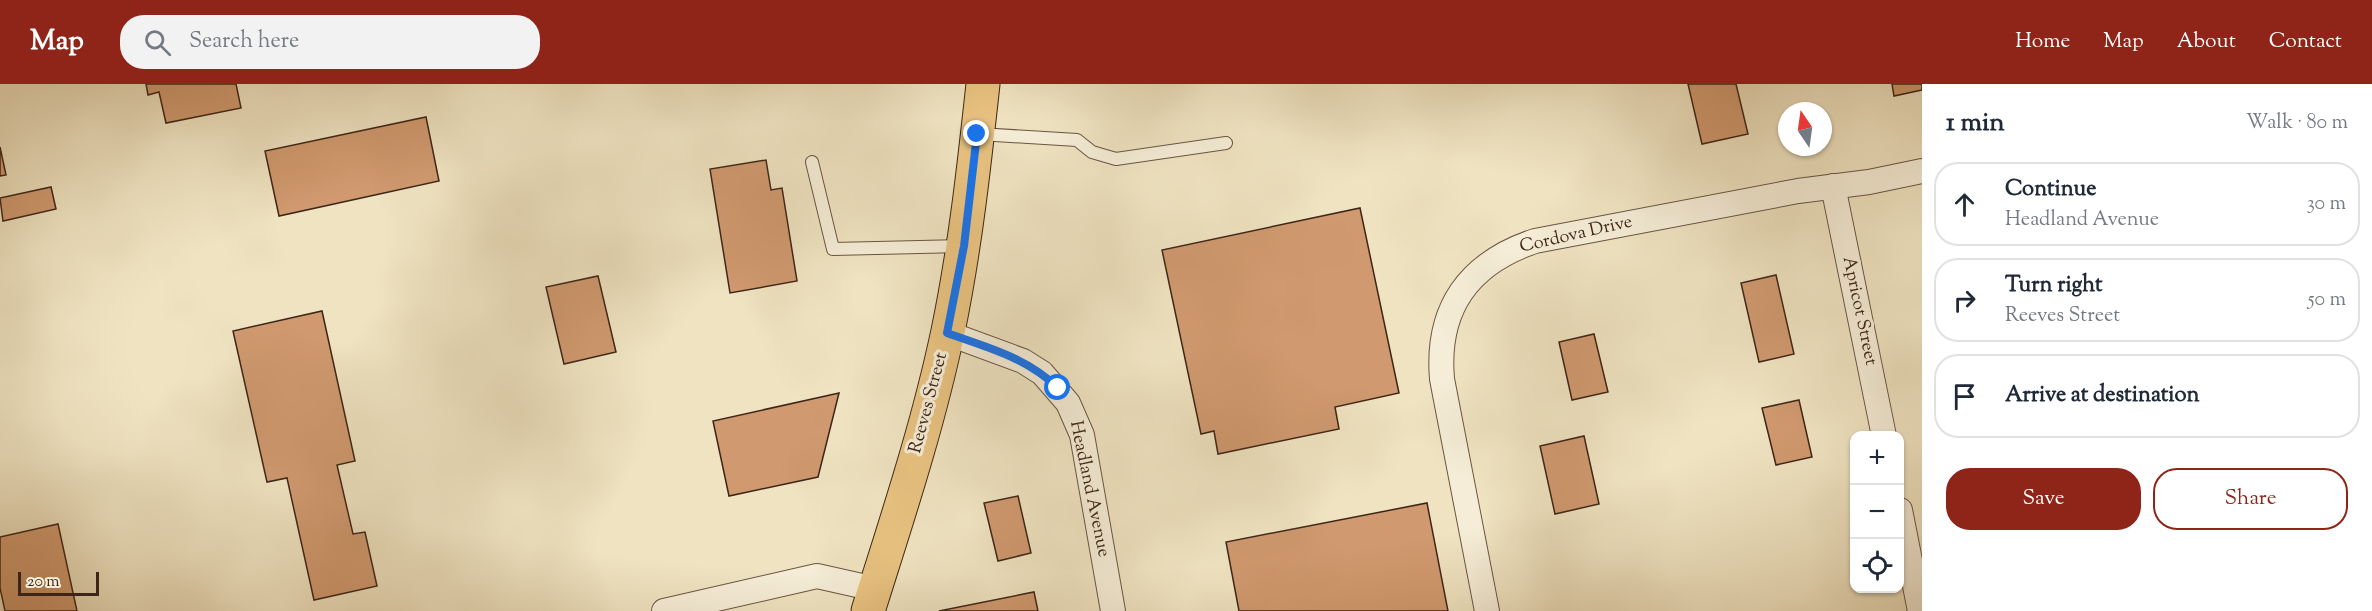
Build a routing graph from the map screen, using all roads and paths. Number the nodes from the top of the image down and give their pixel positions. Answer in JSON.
{"nodes":[{"id":1,"x":983,"y":84,"type":"edge"},
{"id":2,"x":977,"y":134,"type":"junction"},
{"id":3,"x":1226,"y":143,"type":"dead end"},
{"id":4,"x":812,"y":162,"type":"dead end"},
{"id":5,"x":1922,"y":171,"type":"edge"},
{"id":6,"x":1833,"y":186,"type":"junction"},
{"id":7,"x":964,"y":246,"type":"junction"},
{"id":8,"x":947,"y":333,"type":"junction"},
{"id":9,"x":1883,"y":431,"type":"edge"},
{"id":10,"x":1904,"y":534,"type":"edge"},
{"id":11,"x":871,"y":600,"type":"edge"},
{"id":12,"x":664,"y":611,"type":"edge"},
{"id":13,"x":1113,"y":611,"type":"edge"},
{"id":14,"x":1487,"y":611,"type":"edge"},
{"id":15,"x":1920,"y":611,"type":"edge"}],
"edges":[{"from":1,"to":2,"type":"main road","name":"Reeves Street"},
{"from":2,"to":3,"type":"lane"},
{"from":2,"to":7,"type":"main road","name":"Reeves Street"},
{"from":4,"to":7,"type":"lane"},
{"from":5,"to":6,"type":"street","name":"Cordova Drive"},
{"from":6,"to":9,"type":"street","name":"Apricot Street"},
{"from":6,"to":14,"type":"street","name":"Cordova Drive"},
{"from":7,"to":8,"type":"main road","name":"Reeves Street"},
{"from":8,"to":11,"type":"main road","name":"Reeves Street"},
{"from":8,"to":13,"type":"street","name":"Headland Avenue"},
{"from":10,"to":15,"type":"street"},
{"from":11,"to":12,"type":"street"}]}
